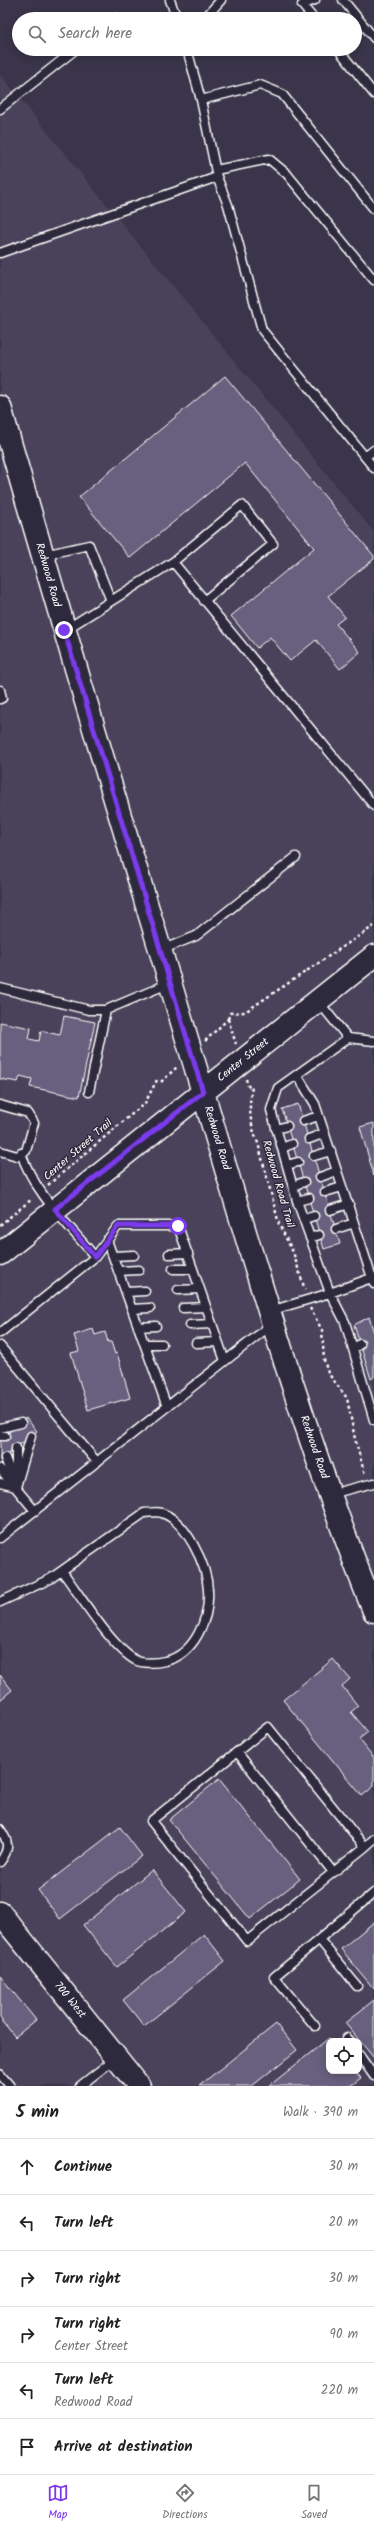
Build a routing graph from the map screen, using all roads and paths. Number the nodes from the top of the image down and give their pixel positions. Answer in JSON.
{"nodes":[{"id":1,"x":170,"y":0,"type":"edge"},
{"id":2,"x":221,"y":0,"type":"edge"},
{"id":3,"x":315,"y":0,"type":"edge"},
{"id":4,"x":342,"y":0,"type":"edge"},
{"id":5,"x":174,"y":12,"type":"edge"},
{"id":6,"x":210,"y":12,"type":"edge"},
{"id":7,"x":308,"y":12,"type":"edge"},
{"id":8,"x":352,"y":12,"type":"edge"},
{"id":9,"x":362,"y":24,"type":"edge"},
{"id":10,"x":374,"y":38,"type":"edge"},
{"id":11,"x":67,"y":56,"type":"edge"},
{"id":12,"x":189,"y":56,"type":"edge"},
{"id":13,"x":344,"y":56,"type":"edge"},
{"id":14,"x":374,"y":94,"type":"edge"},
{"id":15,"x":201,"y":100,"type":"junction"},
{"id":16,"x":0,"y":109,"type":"edge"},
{"id":17,"x":216,"y":173,"type":"junction"},
{"id":18,"x":374,"y":209,"type":"edge"},
{"id":19,"x":0,"y":253,"type":"edge"},
{"id":20,"x":374,"y":280,"type":"edge"},
{"id":21,"x":0,"y":407,"type":"edge"},
{"id":22,"x":374,"y":450,"type":"edge"},
{"id":23,"x":365,"y":457,"type":"junction"},
{"id":24,"x":374,"y":468,"type":"edge"},
{"id":25,"x":42,"y":556,"type":"junction"},
{"id":26,"x":173,"y":562,"type":"junction"},
{"id":27,"x":204,"y":600,"type":"junction"},
{"id":28,"x":111,"y":602,"type":"junction"},
{"id":29,"x":64,"y":630,"type":"junction"},
{"id":30,"x":0,"y":690,"type":"edge"},
{"id":31,"x":0,"y":699,"type":"edge"},
{"id":32,"x":374,"y":806,"type":"edge"},
{"id":33,"x":296,"y":857,"type":"dead end"},
{"id":34,"x":374,"y":926,"type":"edge"},
{"id":35,"x":161,"y":950,"type":"junction"},
{"id":36,"x":374,"y":956,"type":"edge"},
{"id":37,"x":171,"y":983,"type":"junction"},
{"id":38,"x":0,"y":988,"type":"edge"},
{"id":39,"x":317,"y":1001,"type":"junction"},
{"id":40,"x":106,"y":1010,"type":"junction"},
{"id":41,"x":228,"y":1019,"type":"dead end"},
{"id":42,"x":348,"y":1038,"type":"junction"},
{"id":43,"x":374,"y":1041,"type":"edge"},
{"id":44,"x":297,"y":1075,"type":"junction"},
{"id":45,"x":157,"y":1080,"type":"dead end"},
{"id":46,"x":248,"y":1086,"type":"dead end"},
{"id":47,"x":89,"y":1092,"type":"dead end"},
{"id":48,"x":203,"y":1092,"type":"junction"},
{"id":49,"x":0,"y":1105,"type":"edge"},
{"id":50,"x":319,"y":1116,"type":"junction"},
{"id":51,"x":303,"y":1120,"type":"dead end"},
{"id":52,"x":287,"y":1126,"type":"dead end"},
{"id":53,"x":276,"y":1130,"type":"junction"},
{"id":54,"x":325,"y":1133,"type":"junction"},
{"id":55,"x":309,"y":1139,"type":"dead end"},
{"id":56,"x":292,"y":1144,"type":"dead end"},
{"id":57,"x":282,"y":1148,"type":"junction"},
{"id":58,"x":0,"y":1151,"type":"edge"},
{"id":59,"x":331,"y":1151,"type":"junction"},
{"id":60,"x":21,"y":1153,"type":"junction"},
{"id":61,"x":314,"y":1156,"type":"dead end"},
{"id":62,"x":298,"y":1162,"type":"dead end"},
{"id":63,"x":287,"y":1165,"type":"junction"},
{"id":64,"x":338,"y":1171,"type":"junction"},
{"id":65,"x":320,"y":1177,"type":"dead end"},
{"id":66,"x":304,"y":1182,"type":"dead end"},
{"id":67,"x":293,"y":1186,"type":"junction"},
{"id":68,"x":342,"y":1187,"type":"junction"},
{"id":69,"x":42,"y":1191,"type":"junction"},
{"id":70,"x":325,"y":1192,"type":"dead end"},
{"id":71,"x":309,"y":1198,"type":"dead end"},
{"id":72,"x":297,"y":1201,"type":"junction"},
{"id":73,"x":348,"y":1204,"type":"junction"},
{"id":74,"x":55,"y":1209,"type":"junction"},
{"id":75,"x":330,"y":1210,"type":"dead end"},
{"id":76,"x":314,"y":1216,"type":"dead end"},
{"id":77,"x":304,"y":1219,"type":"junction"},
{"id":78,"x":354,"y":1223,"type":"junction"},
{"id":79,"x":0,"y":1225,"type":"edge"},
{"id":80,"x":336,"y":1229,"type":"dead end"},
{"id":81,"x":319,"y":1235,"type":"dead end"},
{"id":82,"x":310,"y":1238,"type":"junction"},
{"id":83,"x":107,"y":1240,"type":"junction"},
{"id":84,"x":188,"y":1253,"type":"junction"},
{"id":85,"x":0,"y":1254,"type":"edge"},
{"id":86,"x":169,"y":1254,"type":"dead end"},
{"id":87,"x":134,"y":1255,"type":"dead end"},
{"id":88,"x":113,"y":1256,"type":"junction"},
{"id":89,"x":95,"y":1257,"type":"junction"},
{"id":90,"x":173,"y":1269,"type":"dead end"},
{"id":91,"x":193,"y":1269,"type":"junction"},
{"id":92,"x":139,"y":1270,"type":"dead end"},
{"id":93,"x":118,"y":1271,"type":"junction"},
{"id":94,"x":373,"y":1280,"type":"edge"},
{"id":95,"x":304,"y":1288,"type":"dead end"},
{"id":96,"x":200,"y":1289,"type":"junction"},
{"id":97,"x":178,"y":1290,"type":"dead end"},
{"id":98,"x":145,"y":1291,"type":"dead end"},
{"id":99,"x":126,"y":1292,"type":"junction"},
{"id":100,"x":330,"y":1293,"type":"junction"},
{"id":101,"x":206,"y":1307,"type":"junction"},
{"id":102,"x":150,"y":1308,"type":"dead end"},
{"id":103,"x":183,"y":1308,"type":"dead end"},
{"id":104,"x":132,"y":1309,"type":"junction"},
{"id":105,"x":312,"y":1315,"type":"dead end"},
{"id":106,"x":271,"y":1318,"type":"junction"},
{"id":107,"x":212,"y":1324,"type":"junction"},
{"id":108,"x":190,"y":1325,"type":"dead end"},
{"id":109,"x":156,"y":1326,"type":"dead end"},
{"id":110,"x":138,"y":1327,"type":"junction"},
{"id":111,"x":0,"y":1333,"type":"edge"},
{"id":112,"x":196,"y":1342,"type":"dead end"},
{"id":113,"x":218,"y":1342,"type":"junction"},
{"id":114,"x":145,"y":1344,"type":"junction"},
{"id":115,"x":162,"y":1344,"type":"dead end"},
{"id":116,"x":360,"y":1344,"type":"dead end"},
{"id":117,"x":0,"y":1346,"type":"edge"},
{"id":118,"x":353,"y":1349,"type":"junction"},
{"id":119,"x":225,"y":1361,"type":"junction"},
{"id":120,"x":366,"y":1363,"type":"dead end"},
{"id":121,"x":358,"y":1368,"type":"junction"},
{"id":122,"x":372,"y":1404,"type":"edge"},
{"id":123,"x":167,"y":1407,"type":"junction"},
{"id":124,"x":374,"y":1420,"type":"edge"},
{"id":125,"x":21,"y":1423,"type":"dead end"},
{"id":126,"x":14,"y":1428,"type":"dead end"},
{"id":127,"x":1,"y":1433,"type":"edge"},
{"id":128,"x":28,"y":1438,"type":"dead end"},
{"id":129,"x":16,"y":1448,"type":"dead end"},
{"id":130,"x":5,"y":1458,"type":"dead end"},
{"id":131,"x":97,"y":1462,"type":"junction"},
{"id":132,"x":0,"y":1469,"type":"edge"},
{"id":133,"x":0,"y":1478,"type":"edge"},
{"id":134,"x":0,"y":1483,"type":"edge"},
{"id":135,"x":371,"y":1484,"type":"edge"},
{"id":136,"x":0,"y":1487,"type":"edge"},
{"id":137,"x":16,"y":1487,"type":"junction"},
{"id":138,"x":330,"y":1494,"type":"junction"},
{"id":139,"x":35,"y":1511,"type":"junction"},
{"id":140,"x":0,"y":1538,"type":"edge"},
{"id":141,"x":62,"y":1571,"type":"junction"},
{"id":142,"x":0,"y":1602,"type":"edge"},
{"id":143,"x":374,"y":1611,"type":"edge"},
{"id":144,"x":237,"y":1752,"type":"junction"},
{"id":145,"x":0,"y":1829,"type":"edge"},
{"id":146,"x":374,"y":1839,"type":"edge"},
{"id":147,"x":365,"y":1847,"type":"junction"},
{"id":148,"x":0,"y":1862,"type":"edge"},
{"id":149,"x":333,"y":1872,"type":"junction"},
{"id":150,"x":374,"y":1893,"type":"edge"},
{"id":151,"x":0,"y":1913,"type":"edge"},
{"id":152,"x":319,"y":1939,"type":"junction"},
{"id":153,"x":357,"y":1986,"type":"dead end"},
{"id":154,"x":315,"y":2026,"type":"dead end"},
{"id":155,"x":116,"y":2057,"type":"junction"},
{"id":156,"x":362,"y":2058,"type":"edge"},
{"id":157,"x":0,"y":2074,"type":"edge"},
{"id":158,"x":374,"y":2076,"type":"edge"},
{"id":159,"x":10,"y":2086,"type":"edge"},
{"id":160,"x":80,"y":2086,"type":"edge"},
{"id":161,"x":140,"y":2086,"type":"edge"}],
"edges":[{"from":1,"to":5,"type":"lane"},
{"from":2,"to":6,"type":"lane"},
{"from":3,"to":7,"type":"lane"},
{"from":4,"to":8,"type":"lane"},
{"from":9,"to":10,"type":"lane"},
{"from":11,"to":16,"type":"lane"},
{"from":12,"to":15,"type":"lane"},
{"from":13,"to":14,"type":"lane"},
{"from":15,"to":17,"type":"lane"},
{"from":15,"to":18,"type":"lane"},
{"from":17,"to":19,"type":"lane"},
{"from":17,"to":20,"type":"lane"},
{"from":17,"to":23,"type":"lane"},
{"from":21,"to":25,"type":"main road","name":"Redwood Road"},
{"from":22,"to":23,"type":"lane"},
{"from":23,"to":24,"type":"lane"},
{"from":25,"to":28,"type":"lane"},
{"from":25,"to":29,"type":"main road","name":"Redwood Road"},
{"from":26,"to":27,"type":"lane"},
{"from":26,"to":27,"type":"lane"},
{"from":26,"to":28,"type":"lane"},
{"from":27,"to":32,"type":"lane"},
{"from":28,"to":29,"type":"lane"},
{"from":29,"to":35,"type":"main road","name":"Redwood Road"},
{"from":30,"to":31,"type":"lane"},
{"from":33,"to":35,"type":"lane"},
{"from":34,"to":41,"type":"path"},
{"from":35,"to":37,"type":"main road","name":"Redwood Road"},
{"from":36,"to":39,"type":"main road","name":"Center Street"},
{"from":37,"to":40,"type":"lane"},
{"from":37,"to":48,"type":"main road","name":"Redwood Road"},
{"from":38,"to":40,"type":"lane"},
{"from":39,"to":42,"type":"lane"},
{"from":39,"to":48,"type":"main road","name":"Center Street"},
{"from":40,"to":47,"type":"lane"},
{"from":42,"to":43,"type":"lane"},
{"from":42,"to":44,"type":"lane"},
{"from":44,"to":50,"type":"lane"},
{"from":44,"to":53,"type":"lane"},
{"from":45,"to":69,"type":"path","name":"Center Street Trail"},
{"from":46,"to":95,"type":"path","name":"Redwood Road Trail"},
{"from":48,"to":74,"type":"main road","name":"Center Street"},
{"from":48,"to":106,"type":"main road","name":"Redwood Road"},
{"from":49,"to":60,"type":"lane"},
{"from":50,"to":51,"type":"lane"},
{"from":50,"to":54,"type":"lane"},
{"from":52,"to":53,"type":"lane"},
{"from":53,"to":57,"type":"lane"},
{"from":54,"to":55,"type":"lane"},
{"from":54,"to":59,"type":"lane"},
{"from":56,"to":57,"type":"lane"},
{"from":57,"to":63,"type":"lane"},
{"from":58,"to":60,"type":"lane"},
{"from":59,"to":61,"type":"lane"},
{"from":59,"to":64,"type":"lane"},
{"from":60,"to":69,"type":"lane"},
{"from":62,"to":63,"type":"lane"},
{"from":63,"to":67,"type":"lane"},
{"from":64,"to":65,"type":"lane"},
{"from":64,"to":68,"type":"lane"},
{"from":66,"to":67,"type":"lane"},
{"from":67,"to":72,"type":"lane"},
{"from":68,"to":70,"type":"lane"},
{"from":68,"to":73,"type":"lane"},
{"from":69,"to":74,"type":"lane"},
{"from":69,"to":79,"type":"path","name":"Center Street Trail"},
{"from":71,"to":72,"type":"lane"},
{"from":72,"to":77,"type":"lane"},
{"from":73,"to":75,"type":"lane"},
{"from":73,"to":78,"type":"lane"},
{"from":74,"to":85,"type":"main road","name":"Center Street"},
{"from":74,"to":89,"type":"lane"},
{"from":76,"to":77,"type":"lane"},
{"from":77,"to":82,"type":"lane"},
{"from":78,"to":80,"type":"lane"},
{"from":78,"to":94,"type":"lane"},
{"from":81,"to":82,"type":"lane"},
{"from":82,"to":100,"type":"lane"},
{"from":83,"to":84,"type":"lane"},
{"from":83,"to":88,"type":"lane"},
{"from":83,"to":89,"type":"lane"},
{"from":84,"to":86,"type":"lane"},
{"from":84,"to":91,"type":"lane"},
{"from":87,"to":88,"type":"lane"},
{"from":88,"to":93,"type":"lane"},
{"from":89,"to":111,"type":"lane"},
{"from":90,"to":91,"type":"lane"},
{"from":91,"to":96,"type":"lane"},
{"from":92,"to":93,"type":"lane"},
{"from":93,"to":99,"type":"lane"},
{"from":94,"to":100,"type":"lane"},
{"from":96,"to":97,"type":"lane"},
{"from":96,"to":101,"type":"lane"},
{"from":98,"to":99,"type":"lane"},
{"from":99,"to":104,"type":"lane"},
{"from":100,"to":106,"type":"lane"},
{"from":100,"to":118,"type":"lane"},
{"from":101,"to":103,"type":"lane"},
{"from":101,"to":107,"type":"lane"},
{"from":102,"to":104,"type":"lane"},
{"from":104,"to":110,"type":"lane"},
{"from":105,"to":135,"type":"path"},
{"from":106,"to":119,"type":"lane"},
{"from":106,"to":138,"type":"main road","name":"Redwood Road"},
{"from":107,"to":108,"type":"lane"},
{"from":107,"to":113,"type":"lane"},
{"from":109,"to":110,"type":"lane"},
{"from":110,"to":114,"type":"lane"},
{"from":112,"to":113,"type":"lane"},
{"from":113,"to":119,"type":"lane"},
{"from":114,"to":115,"type":"lane"},
{"from":114,"to":123,"type":"lane"},
{"from":116,"to":118,"type":"lane"},
{"from":117,"to":131,"type":"lane"},
{"from":118,"to":121,"type":"lane"},
{"from":119,"to":123,"type":"lane"},
{"from":120,"to":121,"type":"lane"},
{"from":121,"to":122,"type":"lane"},
{"from":122,"to":124,"type":"lane"},
{"from":123,"to":131,"type":"lane"},
{"from":125,"to":127,"type":"lane"},
{"from":126,"to":127,"type":"lane"},
{"from":128,"to":137,"type":"lane"},
{"from":129,"to":137,"type":"lane"},
{"from":130,"to":137,"type":"lane"},
{"from":131,"to":139,"type":"lane"},
{"from":132,"to":137,"type":"lane"},
{"from":133,"to":137,"type":"lane"},
{"from":134,"to":137,"type":"lane"},
{"from":135,"to":138,"type":"lane"},
{"from":136,"to":137,"type":"lane"},
{"from":137,"to":139,"type":"lane"},
{"from":138,"to":143,"type":"main road","name":"Redwood Road"},
{"from":139,"to":140,"type":"lane"},
{"from":141,"to":141,"type":"lane"},
{"from":141,"to":142,"type":"lane"},
{"from":144,"to":147,"type":"lane"},
{"from":144,"to":149,"type":"lane"},
{"from":144,"to":149,"type":"lane"},
{"from":145,"to":148,"type":"lane"},
{"from":146,"to":147,"type":"lane"},
{"from":147,"to":149,"type":"lane"},
{"from":150,"to":152,"type":"lane"},
{"from":151,"to":155,"type":"main road","name":"700 West"},
{"from":152,"to":153,"type":"lane"},
{"from":152,"to":154,"type":"lane"},
{"from":155,"to":160,"type":"lane"},
{"from":155,"to":161,"type":"main road","name":"700 West"},
{"from":156,"to":158,"type":"lane"},
{"from":157,"to":159,"type":"lane"}]}
